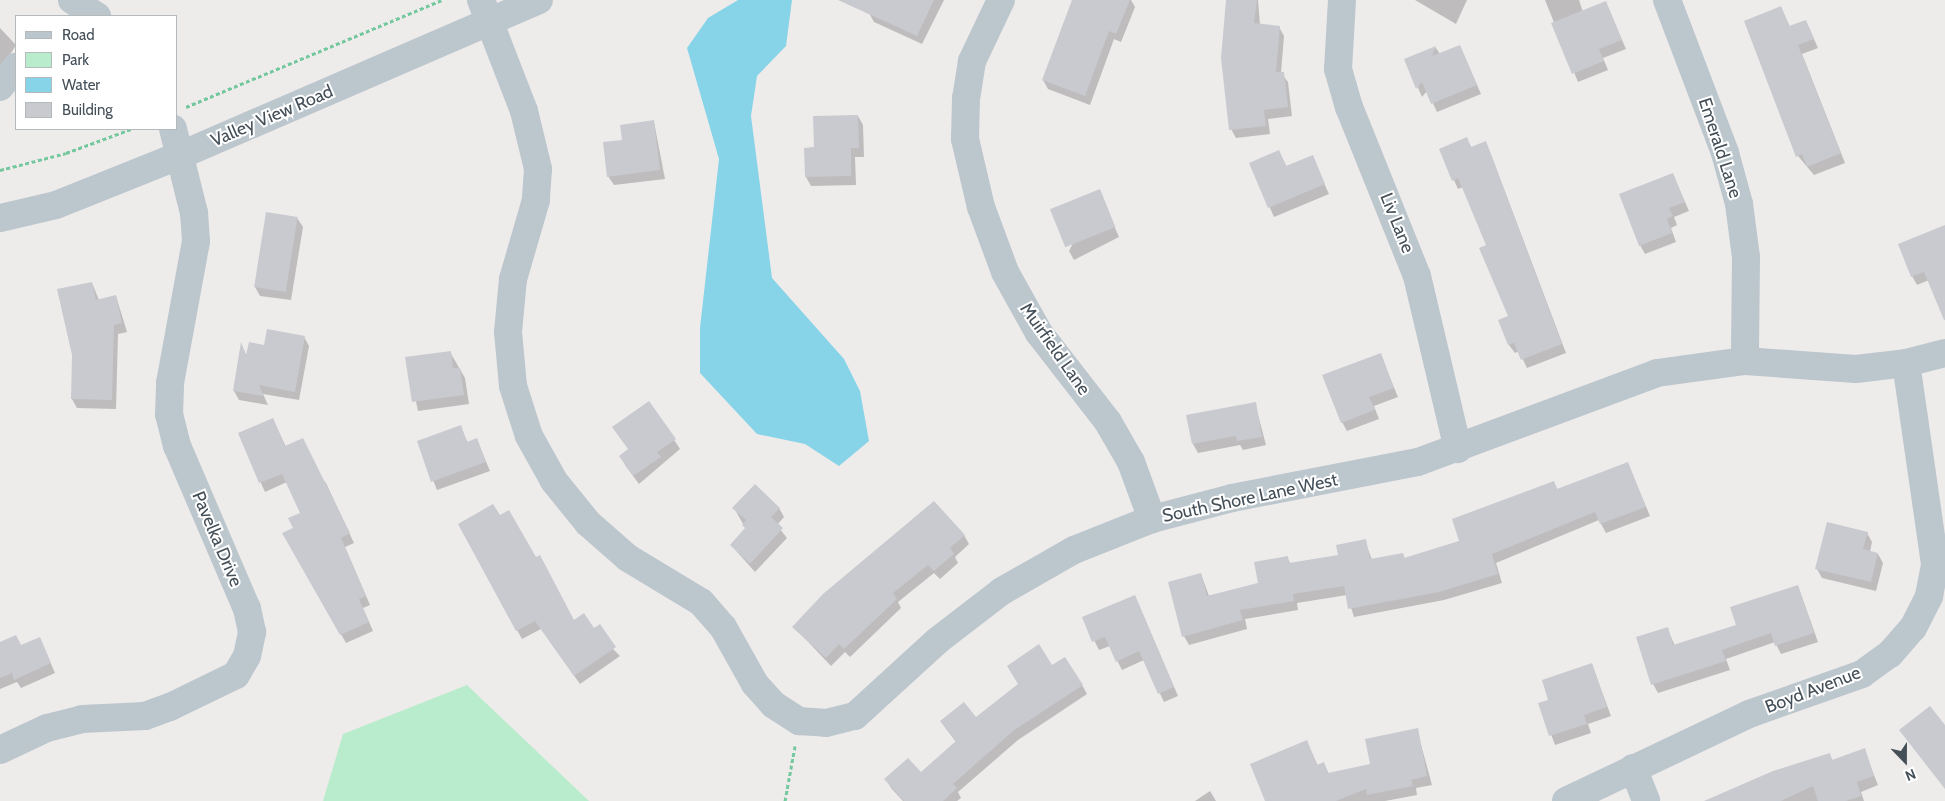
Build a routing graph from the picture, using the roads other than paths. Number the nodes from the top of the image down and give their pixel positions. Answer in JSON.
{"nodes":[{"id":1,"x":66,"y":0,"type":"edge"},
{"id":2,"x":72,"y":0,"type":"edge"},
{"id":3,"x":539,"y":0,"type":"edge"},
{"id":4,"x":1001,"y":0,"type":"edge"},
{"id":5,"x":1342,"y":0,"type":"edge"},
{"id":6,"x":1667,"y":0,"type":"edge"},
{"id":7,"x":486,"y":10,"type":"edge"},
{"id":8,"x":57,"y":15,"type":"edge"},
{"id":9,"x":94,"y":15,"type":"edge"},
{"id":10,"x":15,"y":68,"type":"edge"},
{"id":11,"x":0,"y":86,"type":"edge"},
{"id":12,"x":173,"y":130,"type":"edge"},
{"id":13,"x":181,"y":155,"type":"junction"},
{"id":14,"x":0,"y":218,"type":"edge"},
{"id":15,"x":1945,"y":353,"type":"edge"},
{"id":16,"x":1745,"y":361,"type":"junction"},
{"id":17,"x":1906,"y":363,"type":"junction"},
{"id":18,"x":1458,"y":449,"type":"junction"},
{"id":19,"x":1152,"y":519,"type":"junction"},
{"id":20,"x":0,"y":750,"type":"edge"},
{"id":21,"x":1633,"y":768,"type":"junction"},
{"id":22,"x":1566,"y":801,"type":"edge"},
{"id":23,"x":1646,"y":801,"type":"edge"}],
"edges":[{"from":1,"to":8,"type":"street"},
{"from":2,"to":9,"type":"street"},
{"from":3,"to":7,"type":"street","name":"Valley View Road"},
{"from":4,"to":19,"type":"street","name":"Muirfield Lane"},
{"from":5,"to":18,"type":"street","name":"Liv Lane"},
{"from":6,"to":16,"type":"street","name":"Emerald Lane"},
{"from":7,"to":13,"type":"street","name":"Valley View Road"},
{"from":7,"to":19,"type":"street","name":"South Shore Lane West"},
{"from":10,"to":11,"type":"street"},
{"from":12,"to":13,"type":"street","name":"Pavelka Drive"},
{"from":13,"to":14,"type":"street","name":"Valley View Road"},
{"from":13,"to":20,"type":"street","name":"Pavelka Drive"},
{"from":15,"to":17,"type":"street","name":"South Shore Lane West"},
{"from":16,"to":17,"type":"street","name":"South Shore Lane West"},
{"from":16,"to":18,"type":"street","name":"South Shore Lane West"},
{"from":17,"to":21,"type":"street","name":"Boyd Avenue"},
{"from":18,"to":19,"type":"street","name":"South Shore Lane West"},
{"from":21,"to":22,"type":"street","name":"Boyd Avenue"},
{"from":21,"to":23,"type":"street"}]}
